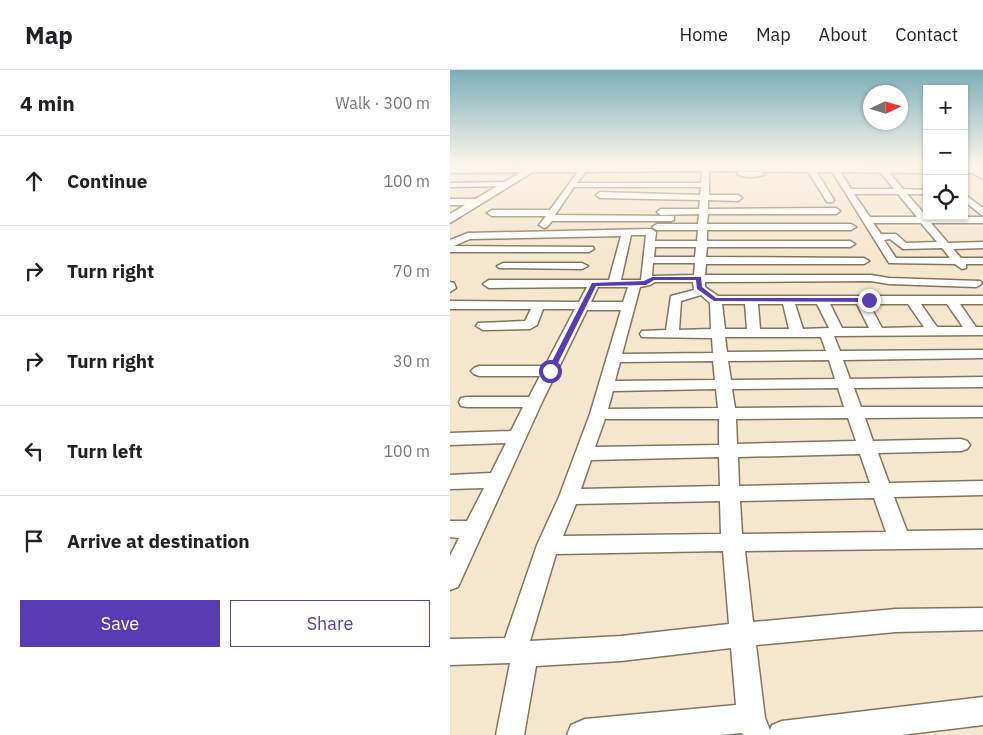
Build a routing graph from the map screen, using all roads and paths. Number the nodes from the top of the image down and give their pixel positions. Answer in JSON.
{"nodes":[{"id":1,"x":491,"y":193,"type":"edge"},
{"id":2,"x":566,"y":193,"type":"edge"},
{"id":3,"x":704,"y":193,"type":"edge"},
{"id":4,"x":826,"y":193,"type":"edge"},
{"id":5,"x":850,"y":193,"type":"edge"},
{"id":6,"x":901,"y":193,"type":"edge"},
{"id":7,"x":903,"y":193,"type":"edge"},
{"id":8,"x":600,"y":195,"type":"joint"},
{"id":9,"x":704,"y":197,"type":"junction"},
{"id":10,"x":738,"y":198,"type":"dead end"},
{"id":11,"x":830,"y":200,"type":"dead end"},
{"id":12,"x":855,"y":201,"type":"junction"},
{"id":13,"x":882,"y":201,"type":"dead end"},
{"id":14,"x":923,"y":201,"type":"edge"},
{"id":15,"x":450,"y":202,"type":"edge"},
{"id":16,"x":479,"y":202,"type":"junction"},
{"id":17,"x":968,"y":202,"type":"edge"},
{"id":18,"x":655,"y":208,"type":"dead end"},
{"id":19,"x":730,"y":211,"type":"junction"},
{"id":20,"x":767,"y":211,"type":"junction"},
{"id":21,"x":793,"y":211,"type":"junction"},
{"id":22,"x":822,"y":211,"type":"junction"},
{"id":23,"x":836,"y":211,"type":"dead end"},
{"id":24,"x":861,"y":211,"type":"junction"},
{"id":25,"x":916,"y":211,"type":"junction"},
{"id":26,"x":968,"y":212,"type":"edge"},
{"id":27,"x":492,"y":213,"type":"dead end"},
{"id":28,"x":968,"y":214,"type":"edge"},
{"id":29,"x":982,"y":214,"type":"edge"},
{"id":30,"x":923,"y":215,"type":"edge"},
{"id":31,"x":452,"y":216,"type":"edge"},
{"id":32,"x":550,"y":216,"type":"junction"},
{"id":33,"x":923,"y":216,"type":"edge"},
{"id":34,"x":588,"y":218,"type":"junction"},
{"id":35,"x":703,"y":218,"type":"junction"},
{"id":36,"x":867,"y":220,"type":"junction"},
{"id":37,"x":927,"y":220,"type":"edge"},
{"id":38,"x":506,"y":225,"type":"junction"},
{"id":39,"x":657,"y":226,"type":"dead end"},
{"id":40,"x":731,"y":226,"type":"junction"},
{"id":41,"x":770,"y":226,"type":"junction"},
{"id":42,"x":800,"y":226,"type":"junction"},
{"id":43,"x":828,"y":227,"type":"junction"},
{"id":44,"x":851,"y":227,"type":"dead end"},
{"id":45,"x":932,"y":230,"type":"junction"},
{"id":46,"x":966,"y":230,"type":"dead end"},
{"id":47,"x":983,"y":230,"type":"edge"},
{"id":48,"x":950,"y":231,"type":"dead end"},
{"id":49,"x":627,"y":232,"type":"junction"},
{"id":50,"x":595,"y":234,"type":"junction"},
{"id":51,"x":876,"y":234,"type":"junction"},
{"id":52,"x":536,"y":235,"type":"junction"},
{"id":53,"x":450,"y":244,"type":"edge"},
{"id":54,"x":649,"y":244,"type":"junction"},
{"id":55,"x":701,"y":244,"type":"junction"},
{"id":56,"x":733,"y":244,"type":"junction"},
{"id":57,"x":773,"y":244,"type":"junction"},
{"id":58,"x":805,"y":244,"type":"junction"},
{"id":59,"x":834,"y":244,"type":"junction"},
{"id":60,"x":850,"y":244,"type":"dead end"},
{"id":61,"x":945,"y":245,"type":"junction"},
{"id":62,"x":983,"y":245,"type":"edge"},
{"id":63,"x":450,"y":249,"type":"edge"},
{"id":64,"x":515,"y":249,"type":"junction"},
{"id":65,"x":589,"y":249,"type":"junction"},
{"id":66,"x":648,"y":260,"type":"junction"},
{"id":67,"x":958,"y":260,"type":"junction"},
{"id":68,"x":864,"y":261,"type":"dead end"},
{"id":69,"x":983,"y":261,"type":"edge"},
{"id":70,"x":503,"y":266,"type":"junction"},
{"id":71,"x":582,"y":266,"type":"junction"},
{"id":72,"x":966,"y":271,"type":"junction"},
{"id":73,"x":983,"y":271,"type":"edge"},
{"id":74,"x":704,"y":282,"type":"junction"},
{"id":75,"x":640,"y":283,"type":"junction"},
{"id":76,"x":489,"y":284,"type":"junction"},
{"id":77,"x":577,"y":284,"type":"junction"},
{"id":78,"x":594,"y":284,"type":"junction"},
{"id":79,"x":614,"y":284,"type":"junction"},
{"id":80,"x":980,"y":287,"type":"edge"},
{"id":81,"x":751,"y":300,"type":"junction"},
{"id":82,"x":788,"y":300,"type":"junction"},
{"id":83,"x":822,"y":300,"type":"junction"},
{"id":84,"x":861,"y":300,"type":"junction"},
{"id":85,"x":912,"y":300,"type":"junction"},
{"id":86,"x":951,"y":300,"type":"junction"},
{"id":87,"x":983,"y":300,"type":"edge"},
{"id":88,"x":450,"y":305,"type":"edge"},
{"id":89,"x":539,"y":305,"type":"junction"},
{"id":90,"x":473,"y":306,"type":"junction"},
{"id":91,"x":585,"y":306,"type":"junction"},
{"id":92,"x":629,"y":306,"type":"junction"},
{"id":93,"x":483,"y":326,"type":"dead end"},
{"id":94,"x":933,"y":331,"type":"junction"},
{"id":95,"x":978,"y":331,"type":"edge"},
{"id":96,"x":797,"y":332,"type":"junction"},
{"id":97,"x":832,"y":332,"type":"junction"},
{"id":98,"x":878,"y":332,"type":"junction"},
{"id":99,"x":719,"y":333,"type":"junction"},
{"id":100,"x":754,"y":333,"type":"junction"},
{"id":101,"x":647,"y":334,"type":"dead end"},
{"id":102,"x":672,"y":334,"type":"junction"},
{"id":103,"x":983,"y":354,"type":"edge"},
{"id":104,"x":720,"y":356,"type":"junction"},
{"id":105,"x":834,"y":356,"type":"junction"},
{"id":106,"x":613,"y":358,"type":"junction"},
{"id":107,"x":479,"y":371,"type":"dead end"},
{"id":108,"x":550,"y":371,"type":"junction"},
{"id":109,"x":983,"y":382,"type":"edge"},
{"id":110,"x":724,"y":383,"type":"junction"},
{"id":111,"x":844,"y":383,"type":"junction"},
{"id":112,"x":605,"y":386,"type":"junction"},
{"id":113,"x":467,"y":402,"type":"dead end"},
{"id":114,"x":534,"y":402,"type":"junction"},
{"id":115,"x":983,"y":412,"type":"edge"},
{"id":116,"x":854,"y":413,"type":"junction"},
{"id":117,"x":598,"y":414,"type":"junction"},
{"id":118,"x":727,"y":414,"type":"junction"},
{"id":119,"x":518,"y":438,"type":"junction"},
{"id":120,"x":450,"y":439,"type":"edge"},
{"id":121,"x":961,"y":445,"type":"dead end"},
{"id":122,"x":867,"y":448,"type":"junction"},
{"id":123,"x":729,"y":450,"type":"junction"},
{"id":124,"x":584,"y":454,"type":"junction"},
{"id":125,"x":497,"y":480,"type":"junction"},
{"id":126,"x":450,"y":482,"type":"edge"},
{"id":127,"x":983,"y":488,"type":"edge"},
{"id":128,"x":882,"y":490,"type":"junction"},
{"id":129,"x":730,"y":493,"type":"junction"},
{"id":130,"x":569,"y":498,"type":"junction"},
{"id":131,"x":450,"y":529,"type":"edge"},
{"id":132,"x":474,"y":530,"type":"junction"},
{"id":133,"x":899,"y":539,"type":"junction"},
{"id":134,"x":983,"y":539,"type":"edge"},
{"id":135,"x":733,"y":542,"type":"junction"},
{"id":136,"x":548,"y":545,"type":"junction"},
{"id":137,"x":450,"y":580,"type":"edge"},
{"id":138,"x":983,"y":619,"type":"edge"},
{"id":139,"x":741,"y":635,"type":"junction"},
{"id":140,"x":450,"y":652,"type":"edge"},
{"id":141,"x":520,"y":652,"type":"junction"},
{"id":142,"x":983,"y":712,"type":"edge"},
{"id":143,"x":754,"y":726,"type":"edge"},
{"id":144,"x":510,"y":735,"type":"edge"},
{"id":145,"x":581,"y":735,"type":"edge"},
{"id":146,"x":782,"y":735,"type":"edge"}],
"edges":[{"from":1,"to":16,"type":"street"},
{"from":2,"to":32,"type":"street"},
{"from":3,"to":9,"type":"street"},
{"from":4,"to":11,"type":"street"},
{"from":5,"to":12,"type":"street"},
{"from":6,"to":25,"type":"street"},
{"from":7,"to":14,"type":"street"},
{"from":8,"to":9,"type":"street"},
{"from":8,"to":34,"type":"street"},
{"from":9,"to":10,"type":"street"},
{"from":9,"to":35,"type":"street"},
{"from":12,"to":13,"type":"street"},
{"from":12,"to":24,"type":"street"},
{"from":15,"to":16,"type":"street"},
{"from":16,"to":31,"type":"street"},
{"from":17,"to":29,"type":"street"},
{"from":18,"to":35,"type":"street"},
{"from":19,"to":20,"type":"street"},
{"from":19,"to":35,"type":"street"},
{"from":19,"to":40,"type":"street"},
{"from":20,"to":21,"type":"street"},
{"from":20,"to":41,"type":"street"},
{"from":21,"to":22,"type":"street"},
{"from":21,"to":42,"type":"street"},
{"from":22,"to":23,"type":"street"},
{"from":22,"to":43,"type":"street"},
{"from":24,"to":25,"type":"street"},
{"from":24,"to":36,"type":"street"},
{"from":25,"to":30,"type":"street"},
{"from":26,"to":29,"type":"street"},
{"from":27,"to":38,"type":"street"},
{"from":28,"to":29,"type":"street"},
{"from":32,"to":34,"type":"street"},
{"from":32,"to":38,"type":"street"},
{"from":32,"to":52,"type":"street"},
{"from":33,"to":36,"type":"street"},
{"from":34,"to":35,"type":"street"},
{"from":35,"to":39,"type":"street"},
{"from":35,"to":40,"type":"street"},
{"from":35,"to":55,"type":"street"},
{"from":36,"to":51,"type":"street"},
{"from":37,"to":45,"type":"street"},
{"from":38,"to":52,"type":"street"},
{"from":38,"to":53,"type":"street"},
{"from":40,"to":41,"type":"street"},
{"from":40,"to":56,"type":"street"},
{"from":41,"to":42,"type":"street"},
{"from":41,"to":57,"type":"street"},
{"from":42,"to":43,"type":"street"},
{"from":42,"to":58,"type":"street"},
{"from":43,"to":44,"type":"street"},
{"from":43,"to":59,"type":"street"},
{"from":45,"to":48,"type":"street"},
{"from":45,"to":51,"type":"street"},
{"from":45,"to":61,"type":"street"},
{"from":46,"to":47,"type":"street"},
{"from":49,"to":50,"type":"street"},
{"from":49,"to":54,"type":"street"},
{"from":49,"to":79,"type":"street"},
{"from":50,"to":52,"type":"street"},
{"from":50,"to":65,"type":"street"},
{"from":51,"to":61,"type":"street"},
{"from":51,"to":67,"type":"street"},
{"from":54,"to":55,"type":"street"},
{"from":54,"to":66,"type":"street"},
{"from":55,"to":56,"type":"street"},
{"from":55,"to":74,"type":"street"},
{"from":56,"to":57,"type":"street"},
{"from":57,"to":58,"type":"street"},
{"from":58,"to":59,"type":"street"},
{"from":59,"to":60,"type":"street"},
{"from":61,"to":62,"type":"street"},
{"from":61,"to":67,"type":"street"},
{"from":63,"to":64,"type":"street"},
{"from":64,"to":65,"type":"street"},
{"from":64,"to":70,"type":"street"},
{"from":65,"to":71,"type":"street"},
{"from":66,"to":74,"type":"street"},
{"from":66,"to":75,"type":"street"},
{"from":67,"to":69,"type":"street"},
{"from":67,"to":72,"type":"street"},
{"from":68,"to":74,"type":"street"},
{"from":70,"to":71,"type":"street"},
{"from":70,"to":76,"type":"street"},
{"from":71,"to":77,"type":"street"},
{"from":72,"to":73,"type":"street"},
{"from":72,"to":80,"type":"street"},
{"from":74,"to":75,"type":"street"},
{"from":74,"to":80,"type":"street"},
{"from":74,"to":81,"type":"street"},
{"from":74,"to":99,"type":"street"},
{"from":74,"to":102,"type":"street"},
{"from":75,"to":79,"type":"street"},
{"from":75,"to":92,"type":"street"},
{"from":76,"to":77,"type":"street"},
{"from":76,"to":90,"type":"street"},
{"from":77,"to":78,"type":"street"},
{"from":78,"to":79,"type":"street"},
{"from":78,"to":91,"type":"street"},
{"from":81,"to":82,"type":"street"},
{"from":81,"to":100,"type":"street"},
{"from":82,"to":83,"type":"street"},
{"from":82,"to":96,"type":"street"},
{"from":83,"to":84,"type":"street"},
{"from":83,"to":97,"type":"street"},
{"from":84,"to":85,"type":"street"},
{"from":84,"to":98,"type":"street"},
{"from":85,"to":86,"type":"street"},
{"from":85,"to":94,"type":"street"},
{"from":86,"to":87,"type":"street"},
{"from":86,"to":95,"type":"street"},
{"from":88,"to":90,"type":"street"},
{"from":89,"to":90,"type":"street"},
{"from":89,"to":91,"type":"street"},
{"from":89,"to":93,"type":"street"},
{"from":91,"to":92,"type":"street"},
{"from":91,"to":108,"type":"street"},
{"from":92,"to":106,"type":"street"},
{"from":94,"to":95,"type":"street"},
{"from":94,"to":98,"type":"street"},
{"from":96,"to":97,"type":"street"},
{"from":96,"to":100,"type":"street"},
{"from":97,"to":98,"type":"street"},
{"from":97,"to":105,"type":"street"},
{"from":99,"to":100,"type":"street"},
{"from":99,"to":102,"type":"street"},
{"from":99,"to":104,"type":"street"},
{"from":101,"to":102,"type":"street"},
{"from":103,"to":105,"type":"street"},
{"from":104,"to":105,"type":"street"},
{"from":104,"to":106,"type":"street"},
{"from":104,"to":110,"type":"street"},
{"from":105,"to":111,"type":"street"},
{"from":106,"to":112,"type":"street"},
{"from":107,"to":108,"type":"street"},
{"from":108,"to":114,"type":"street"},
{"from":109,"to":111,"type":"street"},
{"from":110,"to":111,"type":"street"},
{"from":110,"to":112,"type":"street"},
{"from":110,"to":118,"type":"street"},
{"from":111,"to":116,"type":"street"},
{"from":112,"to":117,"type":"street"},
{"from":113,"to":114,"type":"street"},
{"from":114,"to":119,"type":"street"},
{"from":115,"to":116,"type":"street"},
{"from":116,"to":118,"type":"street"},
{"from":116,"to":122,"type":"street"},
{"from":117,"to":118,"type":"street"},
{"from":117,"to":124,"type":"street"},
{"from":118,"to":123,"type":"street"},
{"from":119,"to":120,"type":"street"},
{"from":119,"to":125,"type":"street"},
{"from":121,"to":122,"type":"street"},
{"from":122,"to":123,"type":"street"},
{"from":122,"to":128,"type":"street"},
{"from":123,"to":124,"type":"street"},
{"from":123,"to":129,"type":"street"},
{"from":124,"to":130,"type":"street"},
{"from":125,"to":126,"type":"street"},
{"from":125,"to":132,"type":"street"},
{"from":127,"to":128,"type":"street"},
{"from":128,"to":129,"type":"street"},
{"from":128,"to":133,"type":"street"},
{"from":129,"to":130,"type":"street"},
{"from":129,"to":135,"type":"street"},
{"from":130,"to":136,"type":"street"},
{"from":131,"to":132,"type":"street"},
{"from":132,"to":137,"type":"street"},
{"from":133,"to":134,"type":"street"},
{"from":133,"to":135,"type":"street"},
{"from":135,"to":136,"type":"street"},
{"from":135,"to":139,"type":"street"},
{"from":136,"to":141,"type":"street"},
{"from":138,"to":139,"type":"street"},
{"from":139,"to":141,"type":"street"},
{"from":139,"to":143,"type":"street"},
{"from":140,"to":141,"type":"street"},
{"from":141,"to":144,"type":"street"},
{"from":142,"to":146,"type":"street"},
{"from":143,"to":145,"type":"street"}]}
